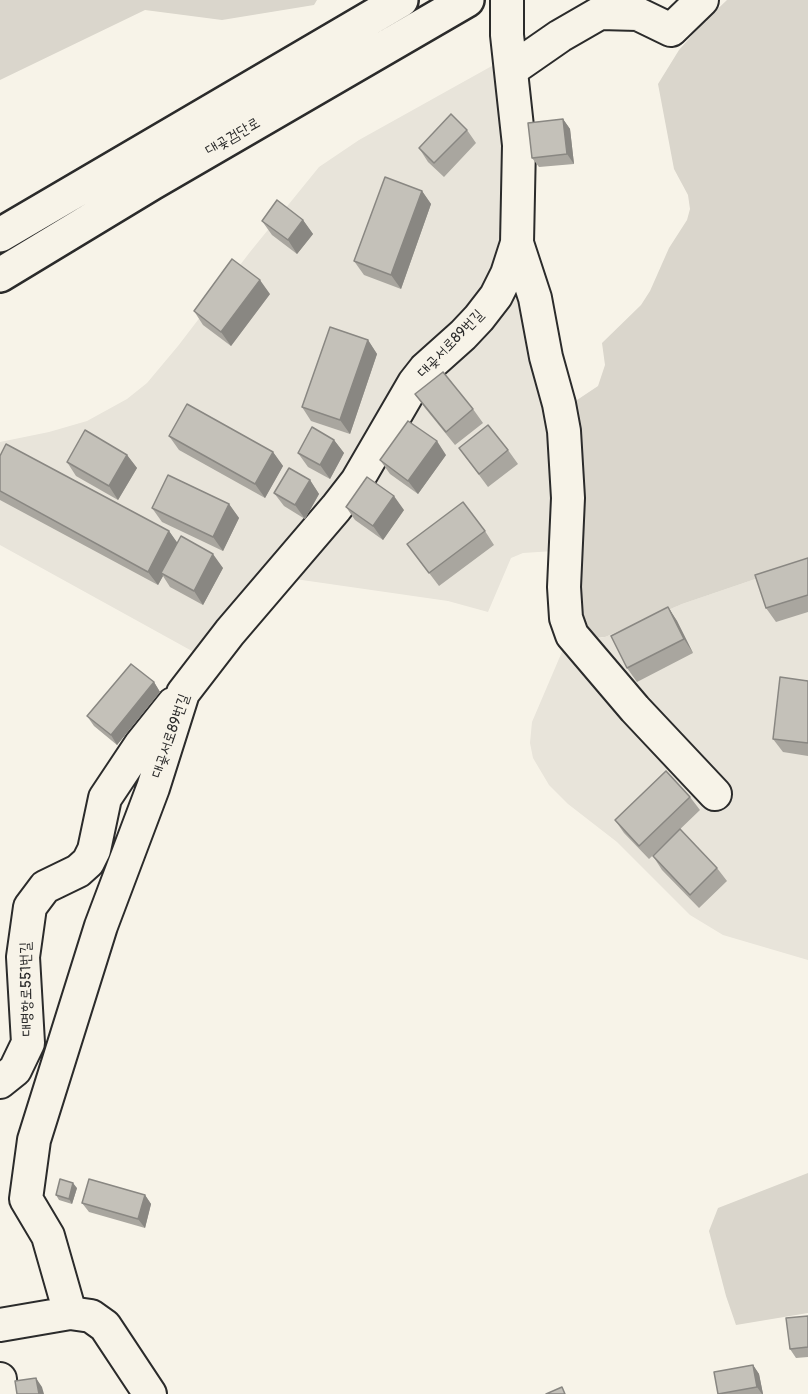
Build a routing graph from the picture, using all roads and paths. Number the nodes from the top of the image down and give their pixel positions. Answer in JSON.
{"nodes":[{"id":1,"x":401,"y":0,"type":"edge"},
{"id":2,"x":467,"y":0,"type":"edge"},
{"id":3,"x":507,"y":0,"type":"edge"},
{"id":4,"x":702,"y":0,"type":"edge"},
{"id":5,"x":511,"y":70,"type":"junction"},
{"id":6,"x":0,"y":235,"type":"edge"},
{"id":7,"x":517,"y":243,"type":"junction"},
{"id":8,"x":0,"y":275,"type":"edge"},
{"id":9,"x":183,"y":693,"type":"junction"},
{"id":10,"x":715,"y":794,"type":"dead end"},
{"id":11,"x":0,"y":1082,"type":"edge"},
{"id":12,"x":70,"y":1313,"type":"junction"},
{"id":13,"x":0,"y":1325,"type":"edge"},
{"id":14,"x":0,"y":1380,"type":"edge"},
{"id":15,"x":1,"y":1394,"type":"edge"},
{"id":16,"x":150,"y":1394,"type":"edge"}],
"edges":[{"from":1,"to":6,"type":"main road"},
{"from":2,"to":8,"type":"main road","name":"대곶검단로"},
{"from":3,"to":5,"type":"street","name":"대곶서로89번길"},
{"from":4,"to":5,"type":"street"},
{"from":5,"to":7,"type":"street","name":"대곶서로89번길"},
{"from":7,"to":9,"type":"street","name":"대곶서로89번길"},
{"from":7,"to":10,"type":"street","name":"대곶서로89번길"},
{"from":9,"to":11,"type":"street","name":"대명항로551번길"},
{"from":9,"to":12,"type":"street","name":"대곶서로89번길"},
{"from":12,"to":13,"type":"street"},
{"from":12,"to":16,"type":"street"},
{"from":14,"to":15,"type":"street"}]}
